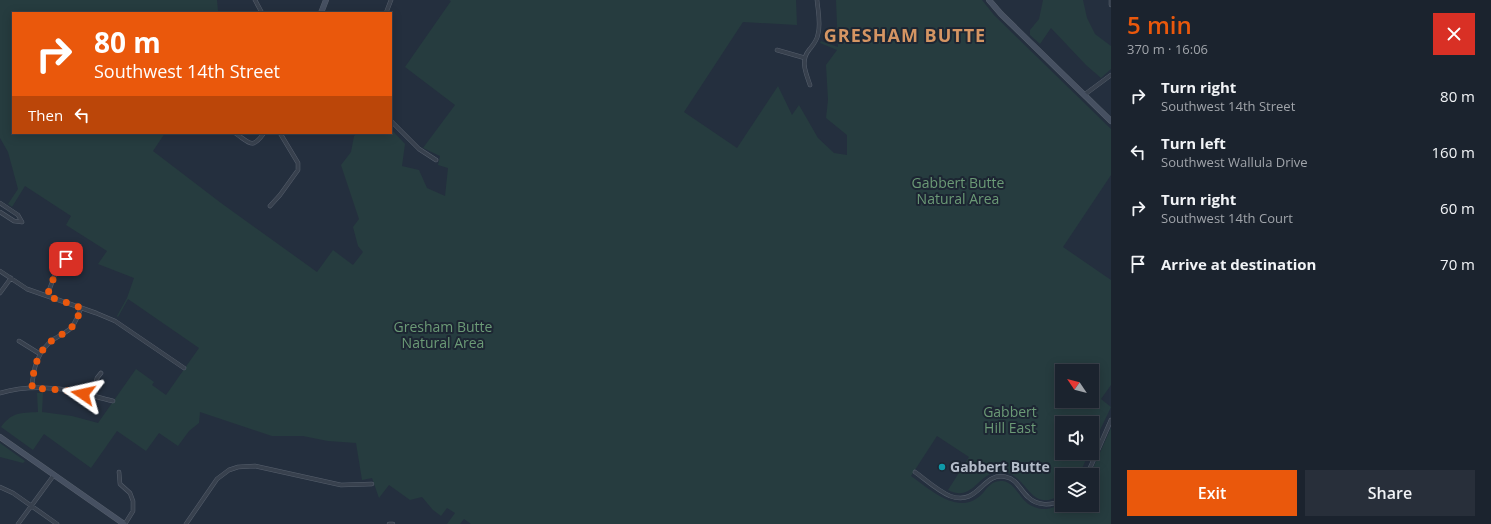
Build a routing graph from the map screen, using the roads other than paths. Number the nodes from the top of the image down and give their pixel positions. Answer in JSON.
{"nodes":[{"id":1,"x":255,"y":0,"type":"edge"},
{"id":2,"x":326,"y":0,"type":"edge"},
{"id":3,"x":392,"y":0,"type":"edge"},
{"id":4,"x":817,"y":0,"type":"edge"},
{"id":5,"x":989,"y":0,"type":"edge"},
{"id":6,"x":1111,"y":0,"type":"edge"},
{"id":7,"x":1111,"y":5,"type":"edge"},
{"id":8,"x":261,"y":12,"type":"edge"},
{"id":9,"x":321,"y":12,"type":"edge"},
{"id":10,"x":386,"y":12,"type":"edge"},
{"id":11,"x":777,"y":50,"type":"dead end"},
{"id":12,"x":805,"y":58,"type":"junction"},
{"id":13,"x":1111,"y":75,"type":"edge"},
{"id":14,"x":810,"y":85,"type":"dead end"},
{"id":15,"x":1084,"y":95,"type":"junction"},
{"id":16,"x":1111,"y":121,"type":"edge"},
{"id":17,"x":392,"y":122,"type":"edge"},
{"id":18,"x":236,"y":134,"type":"edge"},
{"id":19,"x":263,"y":134,"type":"edge"},
{"id":20,"x":281,"y":134,"type":"edge"},
{"id":21,"x":436,"y":160,"type":"dead end"},
{"id":22,"x":0,"y":203,"type":"edge"},
{"id":23,"x":270,"y":206,"type":"dead end"},
{"id":24,"x":0,"y":212,"type":"edge"},
{"id":25,"x":66,"y":259,"type":"dead end"},
{"id":26,"x":0,"y":271,"type":"edge"},
{"id":27,"x":11,"y":278,"type":"junction"},
{"id":28,"x":0,"y":293,"type":"edge"},
{"id":29,"x":47,"y":296,"type":"junction"},
{"id":30,"x":82,"y":308,"type":"junction"},
{"id":31,"x":19,"y":341,"type":"dead end"},
{"id":32,"x":40,"y":354,"type":"junction"},
{"id":33,"x":184,"y":368,"type":"dead end"},
{"id":34,"x":101,"y":373,"type":"dead end"},
{"id":35,"x":32,"y":388,"type":"junction"},
{"id":36,"x":0,"y":393,"type":"edge"},
{"id":37,"x":92,"y":396,"type":"junction"},
{"id":38,"x":113,"y":401,"type":"dead end"},
{"id":39,"x":1111,"y":420,"type":"edge"},
{"id":40,"x":0,"y":436,"type":"edge"},
{"id":41,"x":1090,"y":468,"type":"edge"},
{"id":42,"x":119,"y":472,"type":"dead end"},
{"id":43,"x":915,"y":472,"type":"dead end"},
{"id":44,"x":54,"y":475,"type":"junction"},
{"id":45,"x":372,"y":484,"type":"dead end"},
{"id":46,"x":0,"y":487,"type":"edge"},
{"id":47,"x":1055,"y":502,"type":"edge"},
{"id":48,"x":32,"y":505,"type":"junction"},
{"id":49,"x":18,"y":524,"type":"edge"},
{"id":50,"x":57,"y":524,"type":"edge"},
{"id":51,"x":124,"y":524,"type":"edge"},
{"id":52,"x":186,"y":524,"type":"edge"},
{"id":53,"x":389,"y":524,"type":"edge"},
{"id":54,"x":393,"y":524,"type":"edge"}],
"edges":[{"from":1,"to":8,"type":"street"},
{"from":2,"to":9,"type":"street"},
{"from":3,"to":10,"type":"street"},
{"from":4,"to":12,"type":"street"},
{"from":5,"to":15,"type":"street"},
{"from":6,"to":7,"type":"street"},
{"from":11,"to":12,"type":"street"},
{"from":12,"to":14,"type":"street"},
{"from":13,"to":15,"type":"street"},
{"from":15,"to":16,"type":"street"},
{"from":17,"to":21,"type":"street"},
{"from":18,"to":19,"type":"street"},
{"from":20,"to":23,"type":"street"},
{"from":22,"to":24,"type":"street"},
{"from":25,"to":29,"type":"street"},
{"from":26,"to":27,"type":"street"},
{"from":27,"to":28,"type":"street"},
{"from":27,"to":29,"type":"street"},
{"from":29,"to":30,"type":"street"},
{"from":30,"to":32,"type":"street"},
{"from":30,"to":33,"type":"street"},
{"from":31,"to":32,"type":"street"},
{"from":32,"to":35,"type":"street"},
{"from":34,"to":37,"type":"street"},
{"from":35,"to":36,"type":"street"},
{"from":35,"to":37,"type":"street"},
{"from":37,"to":38,"type":"street"},
{"from":39,"to":41,"type":"street"},
{"from":40,"to":44,"type":"street"},
{"from":42,"to":51,"type":"street"},
{"from":43,"to":47,"type":"street"},
{"from":44,"to":48,"type":"street"},
{"from":44,"to":51,"type":"street"},
{"from":45,"to":52,"type":"street"},
{"from":46,"to":48,"type":"street"},
{"from":48,"to":49,"type":"street"},
{"from":48,"to":50,"type":"street"},
{"from":53,"to":54,"type":"street"}]}
